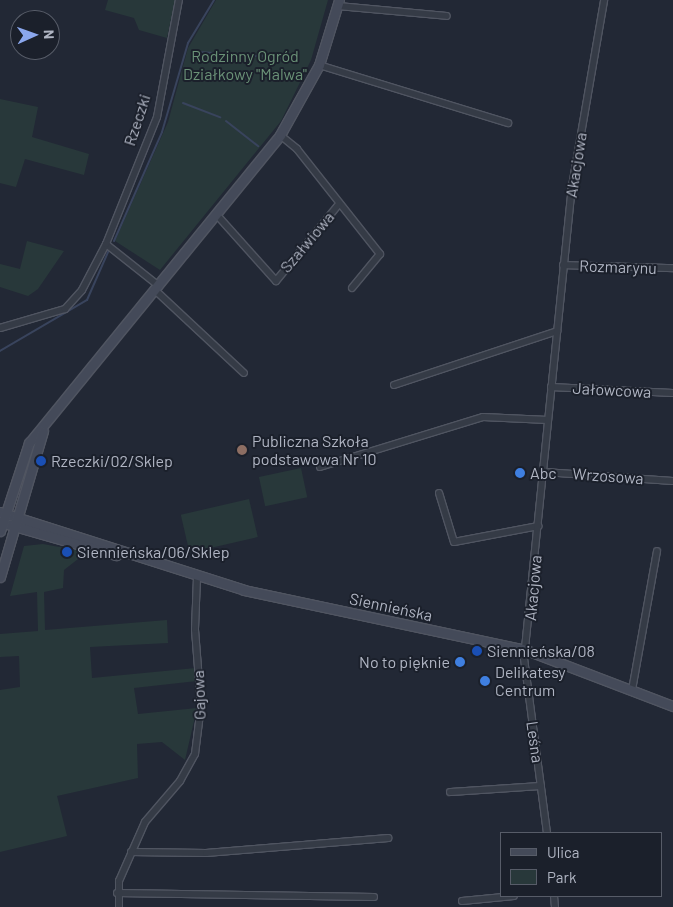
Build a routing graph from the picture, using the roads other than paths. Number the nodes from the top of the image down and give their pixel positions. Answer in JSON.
{"nodes":[{"id":1,"x":179,"y":0,"type":"edge"},
{"id":2,"x":604,"y":0,"type":"edge"},
{"id":3,"x":338,"y":3,"type":"edge"},
{"id":4,"x":447,"y":16,"type":"dead end"},
{"id":5,"x":318,"y":65,"type":"junction"},
{"id":6,"x":508,"y":123,"type":"dead end"},
{"id":7,"x":280,"y":135,"type":"junction"},
{"id":8,"x":339,"y":204,"type":"junction"},
{"id":9,"x":216,"y":214,"type":"junction"},
{"id":10,"x":106,"y":244,"type":"junction"},
{"id":11,"x":563,"y":265,"type":"junction"},
{"id":12,"x":673,"y":268,"type":"edge"},
{"id":13,"x":158,"y":288,"type":"junction"},
{"id":14,"x":352,"y":288,"type":"dead end"},
{"id":15,"x":0,"y":328,"type":"edge"},
{"id":16,"x":557,"y":331,"type":"junction"},
{"id":17,"x":244,"y":373,"type":"dead end"},
{"id":18,"x":394,"y":385,"type":"dead end"},
{"id":19,"x":551,"y":387,"type":"junction"},
{"id":20,"x":673,"y":393,"type":"edge"},
{"id":21,"x":548,"y":420,"type":"junction"},
{"id":22,"x":46,"y":424,"type":"junction"},
{"id":23,"x":320,"y":467,"type":"dead end"},
{"id":24,"x":544,"y":472,"type":"junction"},
{"id":25,"x":673,"y":481,"type":"edge"},
{"id":26,"x":439,"y":493,"type":"dead end"},
{"id":27,"x":2,"y":513,"type":"edge"},
{"id":28,"x":15,"y":523,"type":"junction"},
{"id":29,"x":1,"y":525,"type":"edge"},
{"id":30,"x":539,"y":526,"type":"junction"},
{"id":31,"x":657,"y":551,"type":"dead end"},
{"id":32,"x":0,"y":577,"type":"edge"},
{"id":33,"x":198,"y":577,"type":"junction"},
{"id":34,"x":526,"y":650,"type":"junction"},
{"id":35,"x":632,"y":690,"type":"junction"},
{"id":36,"x":673,"y":706,"type":"edge"},
{"id":37,"x":541,"y":786,"type":"junction"},
{"id":38,"x":450,"y":792,"type":"dead end"},
{"id":39,"x":547,"y":832,"type":"edge"},
{"id":40,"x":388,"y":838,"type":"dead end"},
{"id":41,"x":131,"y":852,"type":"junction"},
{"id":42,"x":118,"y":893,"type":"junction"},
{"id":43,"x":374,"y":896,"type":"dead end"},
{"id":44,"x":504,"y":897,"type":"edge"},
{"id":45,"x":462,"y":901,"type":"dead end"},
{"id":46,"x":119,"y":907,"type":"edge"}],
"edges":[{"from":1,"to":10,"type":"street","name":"Rzeczki"},
{"from":2,"to":11,"type":"street","name":"Akacjowa"},
{"from":3,"to":4,"type":"street"},
{"from":3,"to":5,"type":"main road"},
{"from":5,"to":6,"type":"street"},
{"from":5,"to":7,"type":"main road"},
{"from":7,"to":8,"type":"street","name":"Szałwiowa"},
{"from":7,"to":9,"type":"main road"},
{"from":8,"to":9,"type":"street","name":"Szałwiowa"},
{"from":8,"to":14,"type":"street","name":"Szałwiowa"},
{"from":9,"to":13,"type":"main road"},
{"from":10,"to":13,"type":"street"},
{"from":10,"to":15,"type":"street","name":"Rzeczki"},
{"from":11,"to":12,"type":"street","name":"Rozmarynu"},
{"from":11,"to":16,"type":"street","name":"Akacjowa"},
{"from":13,"to":17,"type":"street"},
{"from":13,"to":22,"type":"main road"},
{"from":16,"to":18,"type":"street"},
{"from":16,"to":19,"type":"street","name":"Akacjowa"},
{"from":19,"to":20,"type":"street","name":"Jałowcowa"},
{"from":19,"to":21,"type":"street","name":"Akacjowa"},
{"from":21,"to":23,"type":"street"},
{"from":21,"to":24,"type":"street","name":"Akacjowa"},
{"from":22,"to":27,"type":"main road"},
{"from":22,"to":28,"type":"main road"},
{"from":24,"to":25,"type":"street","name":"Wrzosowa"},
{"from":24,"to":30,"type":"street","name":"Akacjowa"},
{"from":26,"to":30,"type":"street"},
{"from":27,"to":28,"type":"main road","name":"Siennieńska"},
{"from":27,"to":29,"type":"main road"},
{"from":28,"to":29,"type":"main road","name":"Siennieńska"},
{"from":28,"to":32,"type":"main road"},
{"from":28,"to":33,"type":"main road","name":"Siennieńska"},
{"from":30,"to":34,"type":"street","name":"Akacjowa"},
{"from":31,"to":35,"type":"street"},
{"from":33,"to":34,"type":"main road","name":"Siennieńska"},
{"from":33,"to":41,"type":"street","name":"Gajowa"},
{"from":34,"to":35,"type":"main road","name":"Siennieńska"},
{"from":34,"to":37,"type":"street","name":"Leśna"},
{"from":35,"to":36,"type":"main road","name":"Siennieńska"},
{"from":37,"to":38,"type":"street"},
{"from":37,"to":39,"type":"street","name":"Leśna"},
{"from":40,"to":41,"type":"street"},
{"from":41,"to":42,"type":"street","name":"Gajowa"},
{"from":42,"to":43,"type":"street"},
{"from":42,"to":46,"type":"street","name":"Gajowa"},
{"from":44,"to":45,"type":"street"}]}
